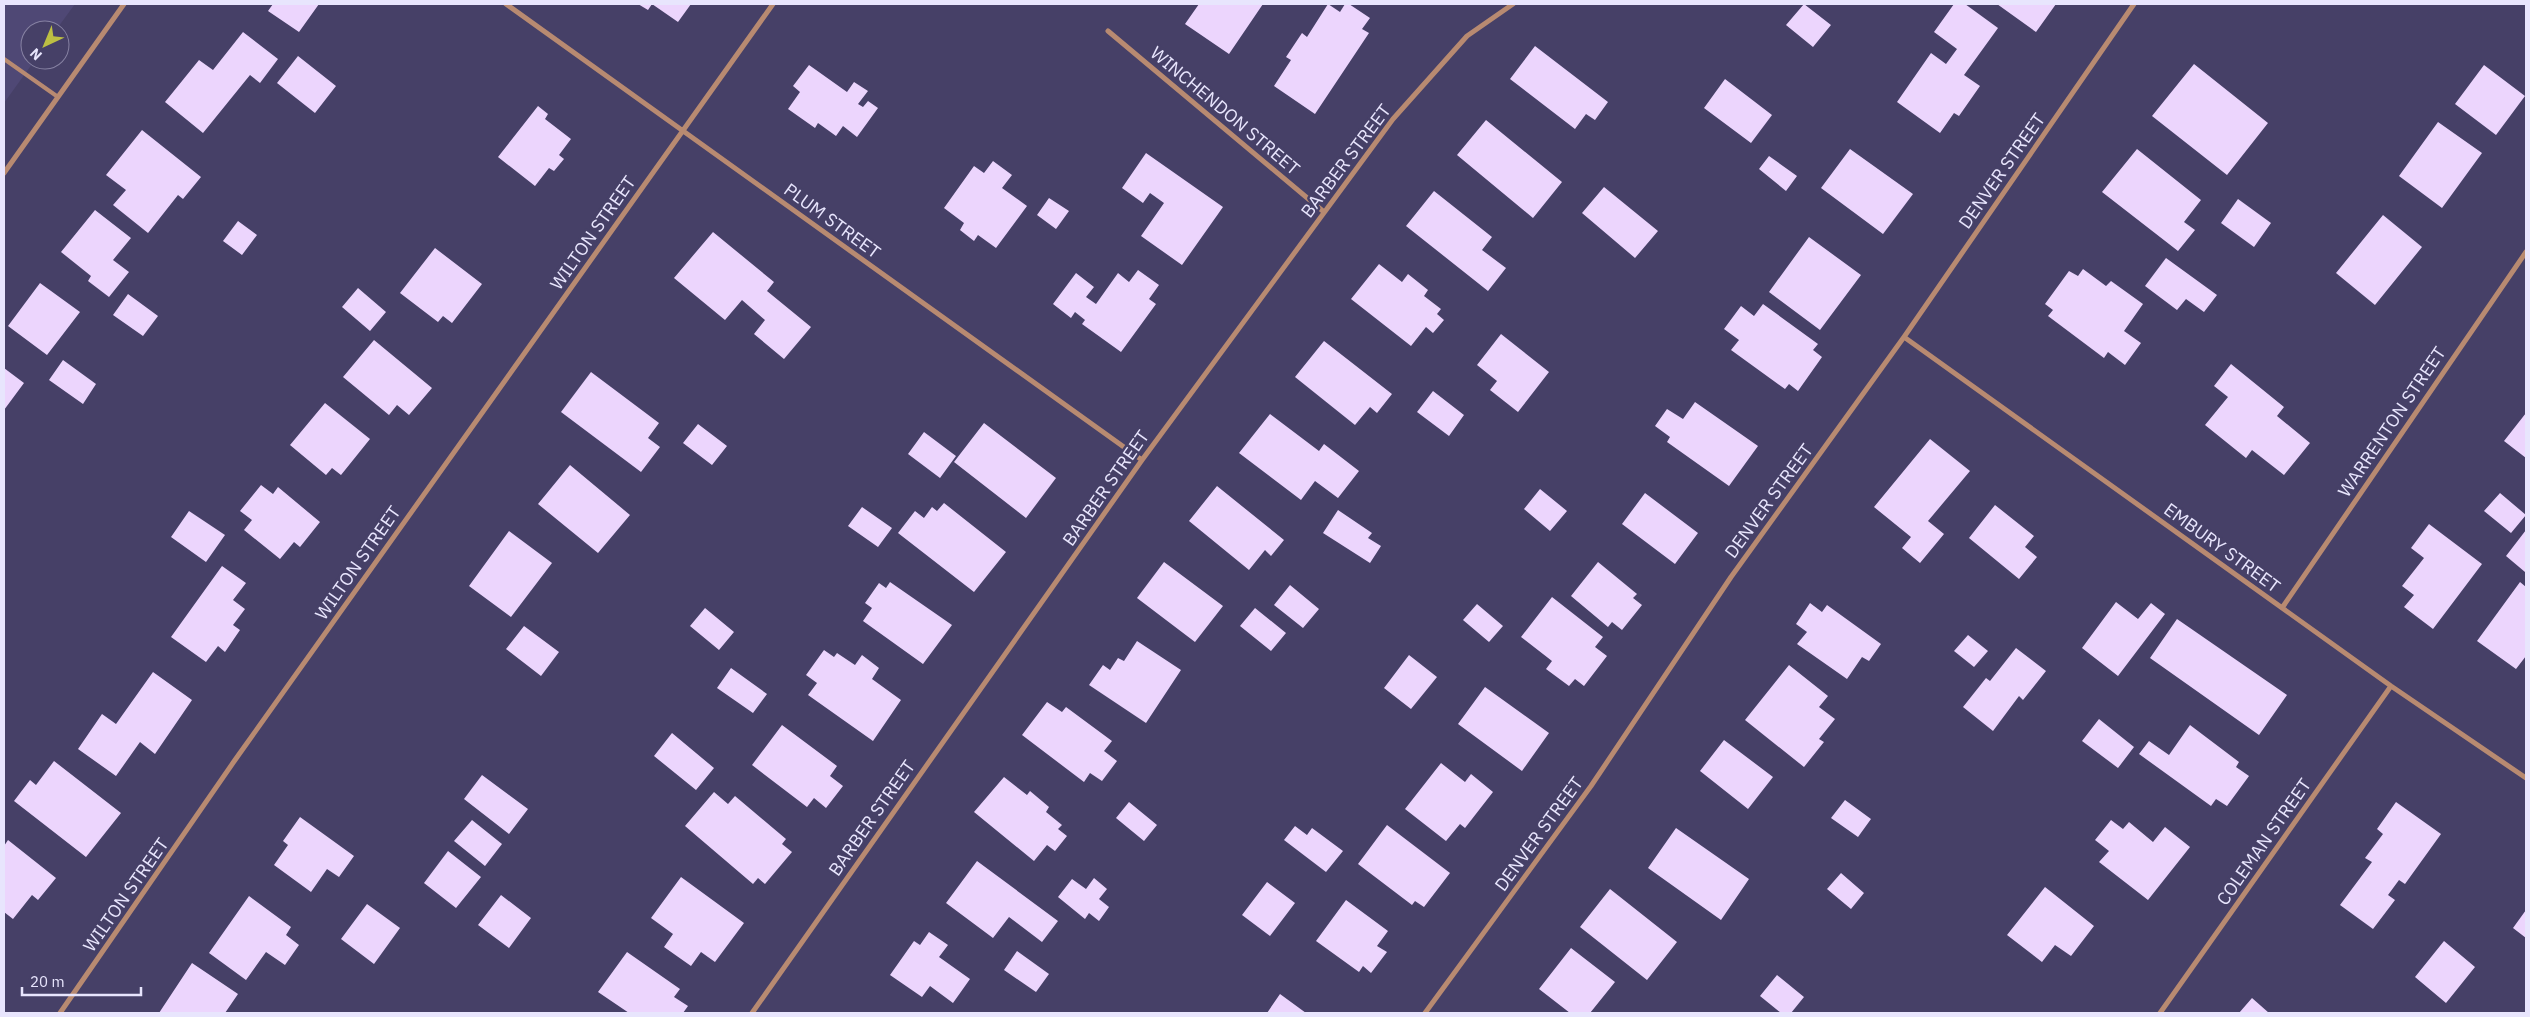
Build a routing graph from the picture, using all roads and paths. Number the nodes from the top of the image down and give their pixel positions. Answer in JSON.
{"nodes":[{"id":1,"x":124,"y":4,"type":"edge"},
{"id":2,"x":506,"y":4,"type":"edge"},
{"id":3,"x":773,"y":4,"type":"edge"},
{"id":4,"x":1513,"y":4,"type":"edge"},
{"id":5,"x":2134,"y":4,"type":"edge"},
{"id":6,"x":1108,"y":31,"type":"dead end"},
{"id":7,"x":4,"y":59,"type":"edge"},
{"id":8,"x":58,"y":97,"type":"junction"},
{"id":9,"x":682,"y":131,"type":"junction"},
{"id":10,"x":4,"y":174,"type":"edge"},
{"id":11,"x":1324,"y":212,"type":"junction"},
{"id":12,"x":2526,"y":252,"type":"edge"},
{"id":13,"x":1904,"y":337,"type":"junction"},
{"id":14,"x":1142,"y":460,"type":"junction"},
{"id":15,"x":2282,"y":608,"type":"junction"},
{"id":16,"x":2391,"y":686,"type":"junction"},
{"id":17,"x":2526,"y":778,"type":"edge"},
{"id":18,"x":60,"y":1013,"type":"edge"},
{"id":19,"x":752,"y":1013,"type":"edge"},
{"id":20,"x":1424,"y":1013,"type":"edge"},
{"id":21,"x":2160,"y":1013,"type":"edge"}],
"edges":[{"from":1,"to":8,"type":"street"},
{"from":2,"to":9,"type":"street","name":"PLUM STREET"},
{"from":3,"to":9,"type":"street","name":"WILTON STREET"},
{"from":4,"to":11,"type":"street","name":"BARBER STREET"},
{"from":5,"to":13,"type":"street","name":"DENVER STREET"},
{"from":6,"to":11,"type":"street","name":"WINCHENDON STREET"},
{"from":7,"to":8,"type":"lane"},
{"from":8,"to":10,"type":"street"},
{"from":9,"to":14,"type":"street","name":"PLUM STREET"},
{"from":9,"to":18,"type":"street","name":"WILTON STREET"},
{"from":11,"to":14,"type":"street","name":"BARBER STREET"},
{"from":12,"to":15,"type":"street","name":"WARRENTON STREET"},
{"from":13,"to":15,"type":"street","name":"EMBURY STREET"},
{"from":13,"to":20,"type":"street","name":"DENVER STREET"},
{"from":14,"to":19,"type":"street","name":"BARBER STREET"},
{"from":15,"to":16,"type":"street","name":"EMBURY STREET"},
{"from":16,"to":17,"type":"street","name":"EMBURY STREET"},
{"from":16,"to":21,"type":"street","name":"COLEMAN STREET"}]}
